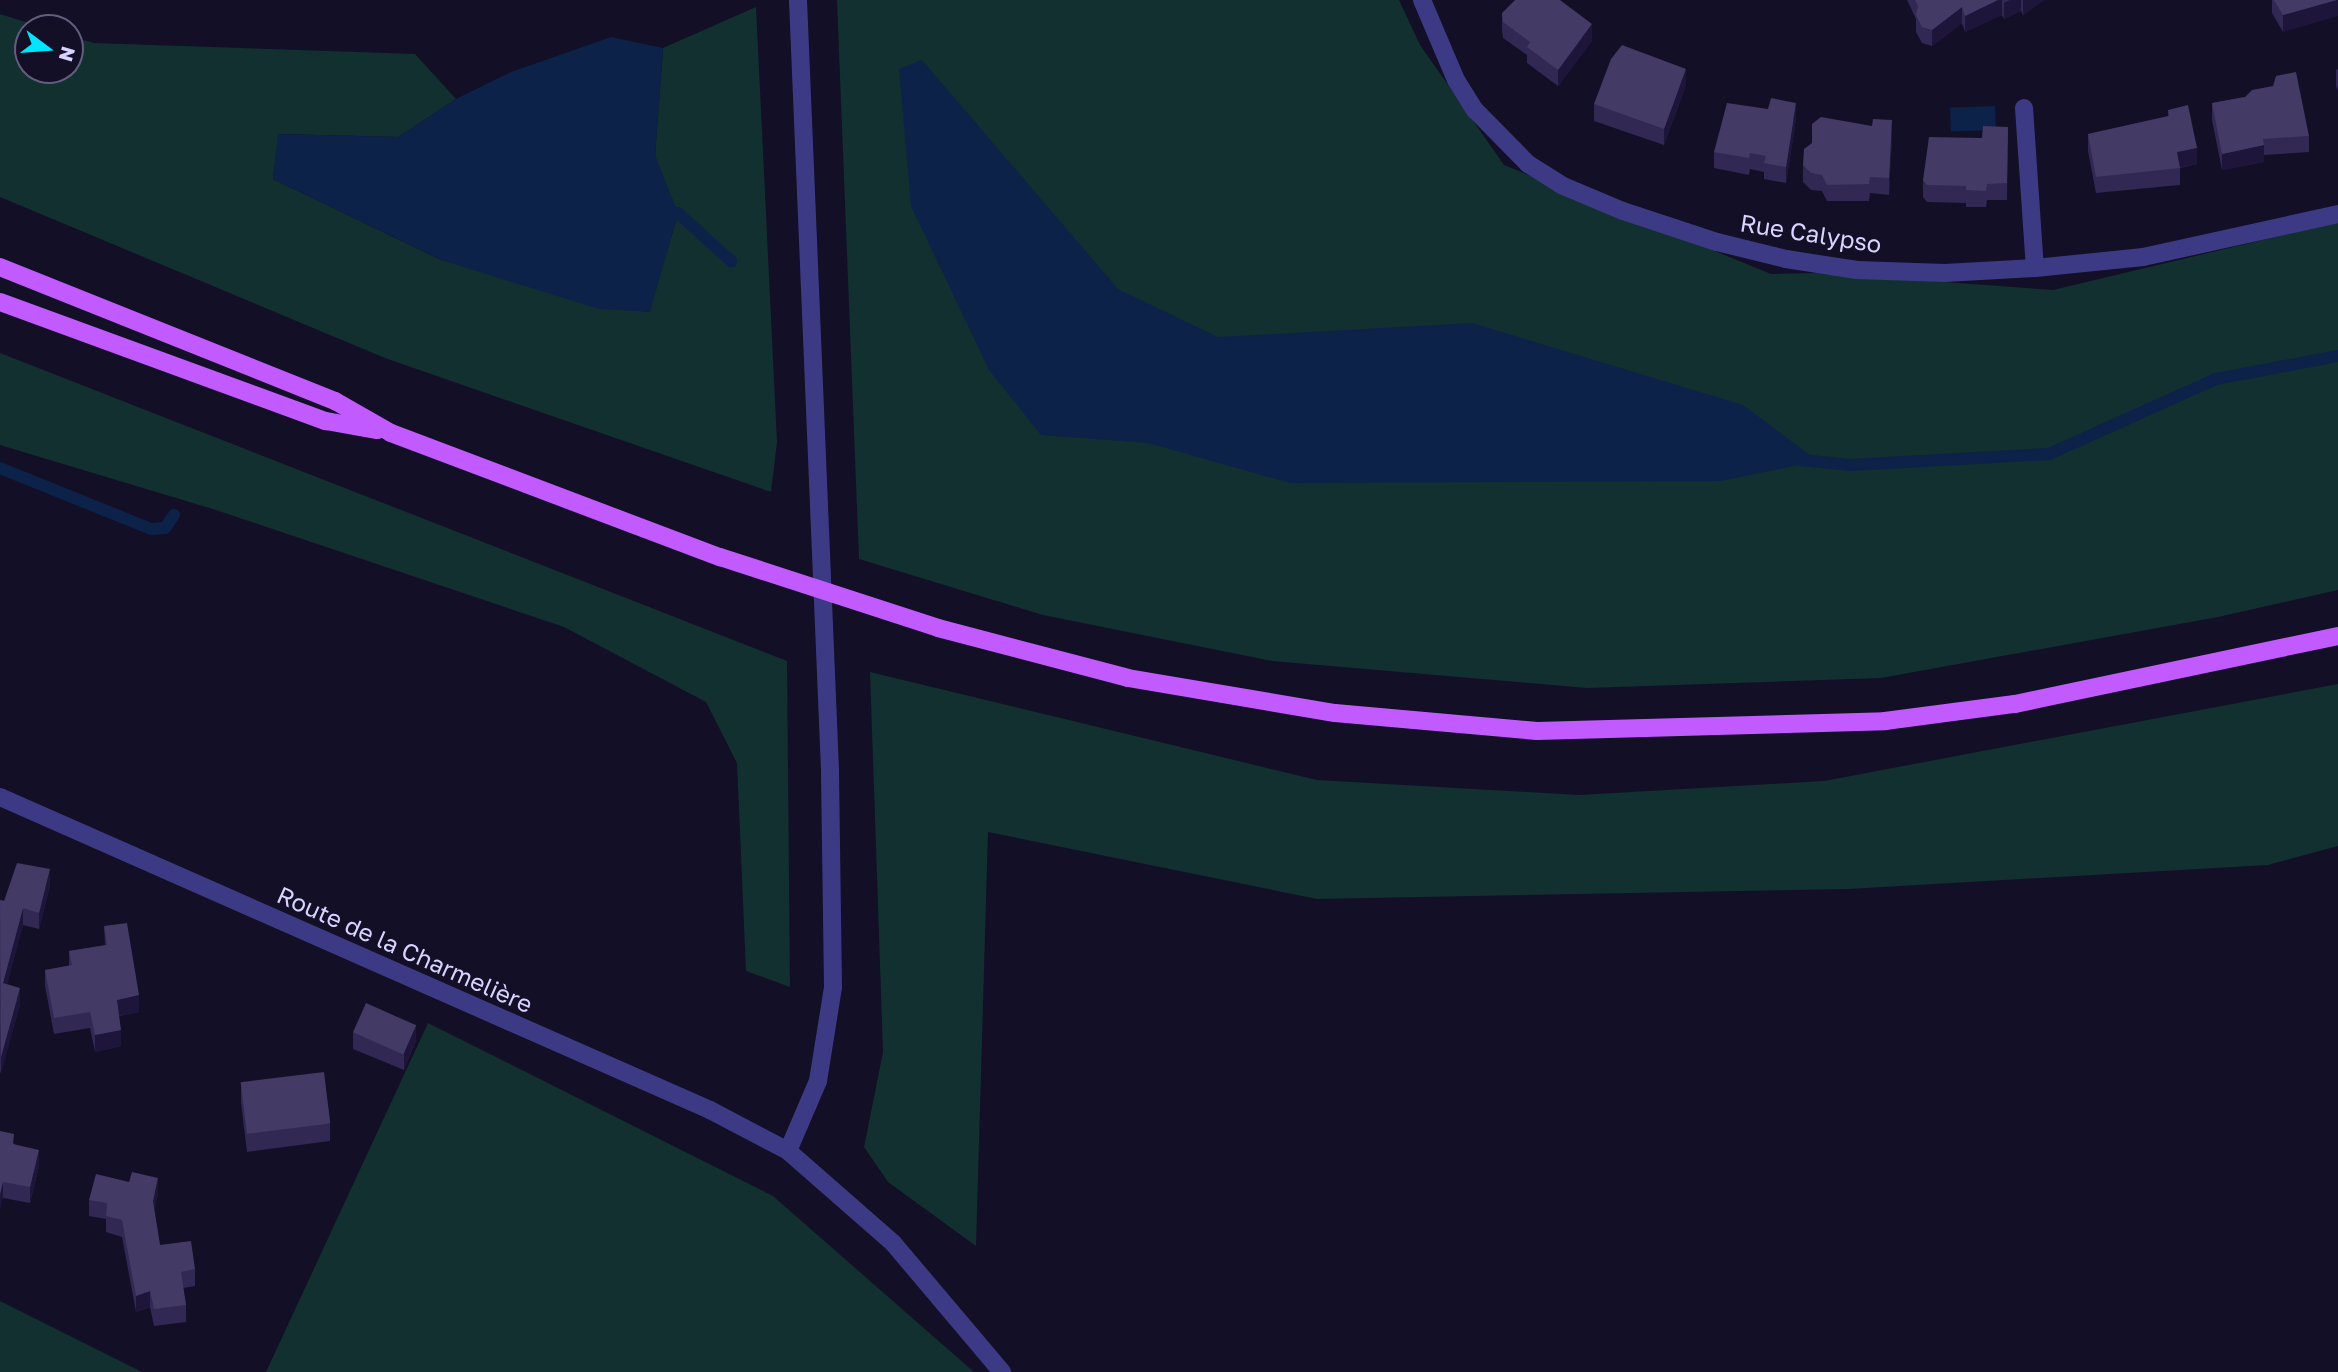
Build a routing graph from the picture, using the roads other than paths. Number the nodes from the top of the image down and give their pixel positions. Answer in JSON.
{"nodes":[{"id":1,"x":798,"y":0,"type":"edge"},
{"id":2,"x":1422,"y":0,"type":"edge"},
{"id":3,"x":2024,"y":108,"type":"dead end"},
{"id":4,"x":2338,"y":214,"type":"edge"},
{"id":5,"x":0,"y":267,"type":"edge"},
{"id":6,"x":2035,"y":268,"type":"junction"},
{"id":7,"x":0,"y":302,"type":"edge"},
{"id":8,"x":391,"y":433,"type":"junction"},
{"id":9,"x":2338,"y":636,"type":"edge"},
{"id":10,"x":0,"y":797,"type":"edge"},
{"id":11,"x":788,"y":1151,"type":"junction"},
{"id":12,"x":1002,"y":1372,"type":"edge"}],
"edges":[{"from":1,"to":11,"type":"street"},
{"from":2,"to":6,"type":"street","name":"Rue Calypso"},
{"from":3,"to":6,"type":"street"},
{"from":4,"to":6,"type":"street","name":"Rue Calypso"},
{"from":5,"to":8,"type":"main road"},
{"from":7,"to":8,"type":"main road"},
{"from":8,"to":9,"type":"main road"},
{"from":10,"to":11,"type":"street","name":"Route de la Charmelière"},
{"from":11,"to":12,"type":"street","name":"Route de la Charmelière"}]}
